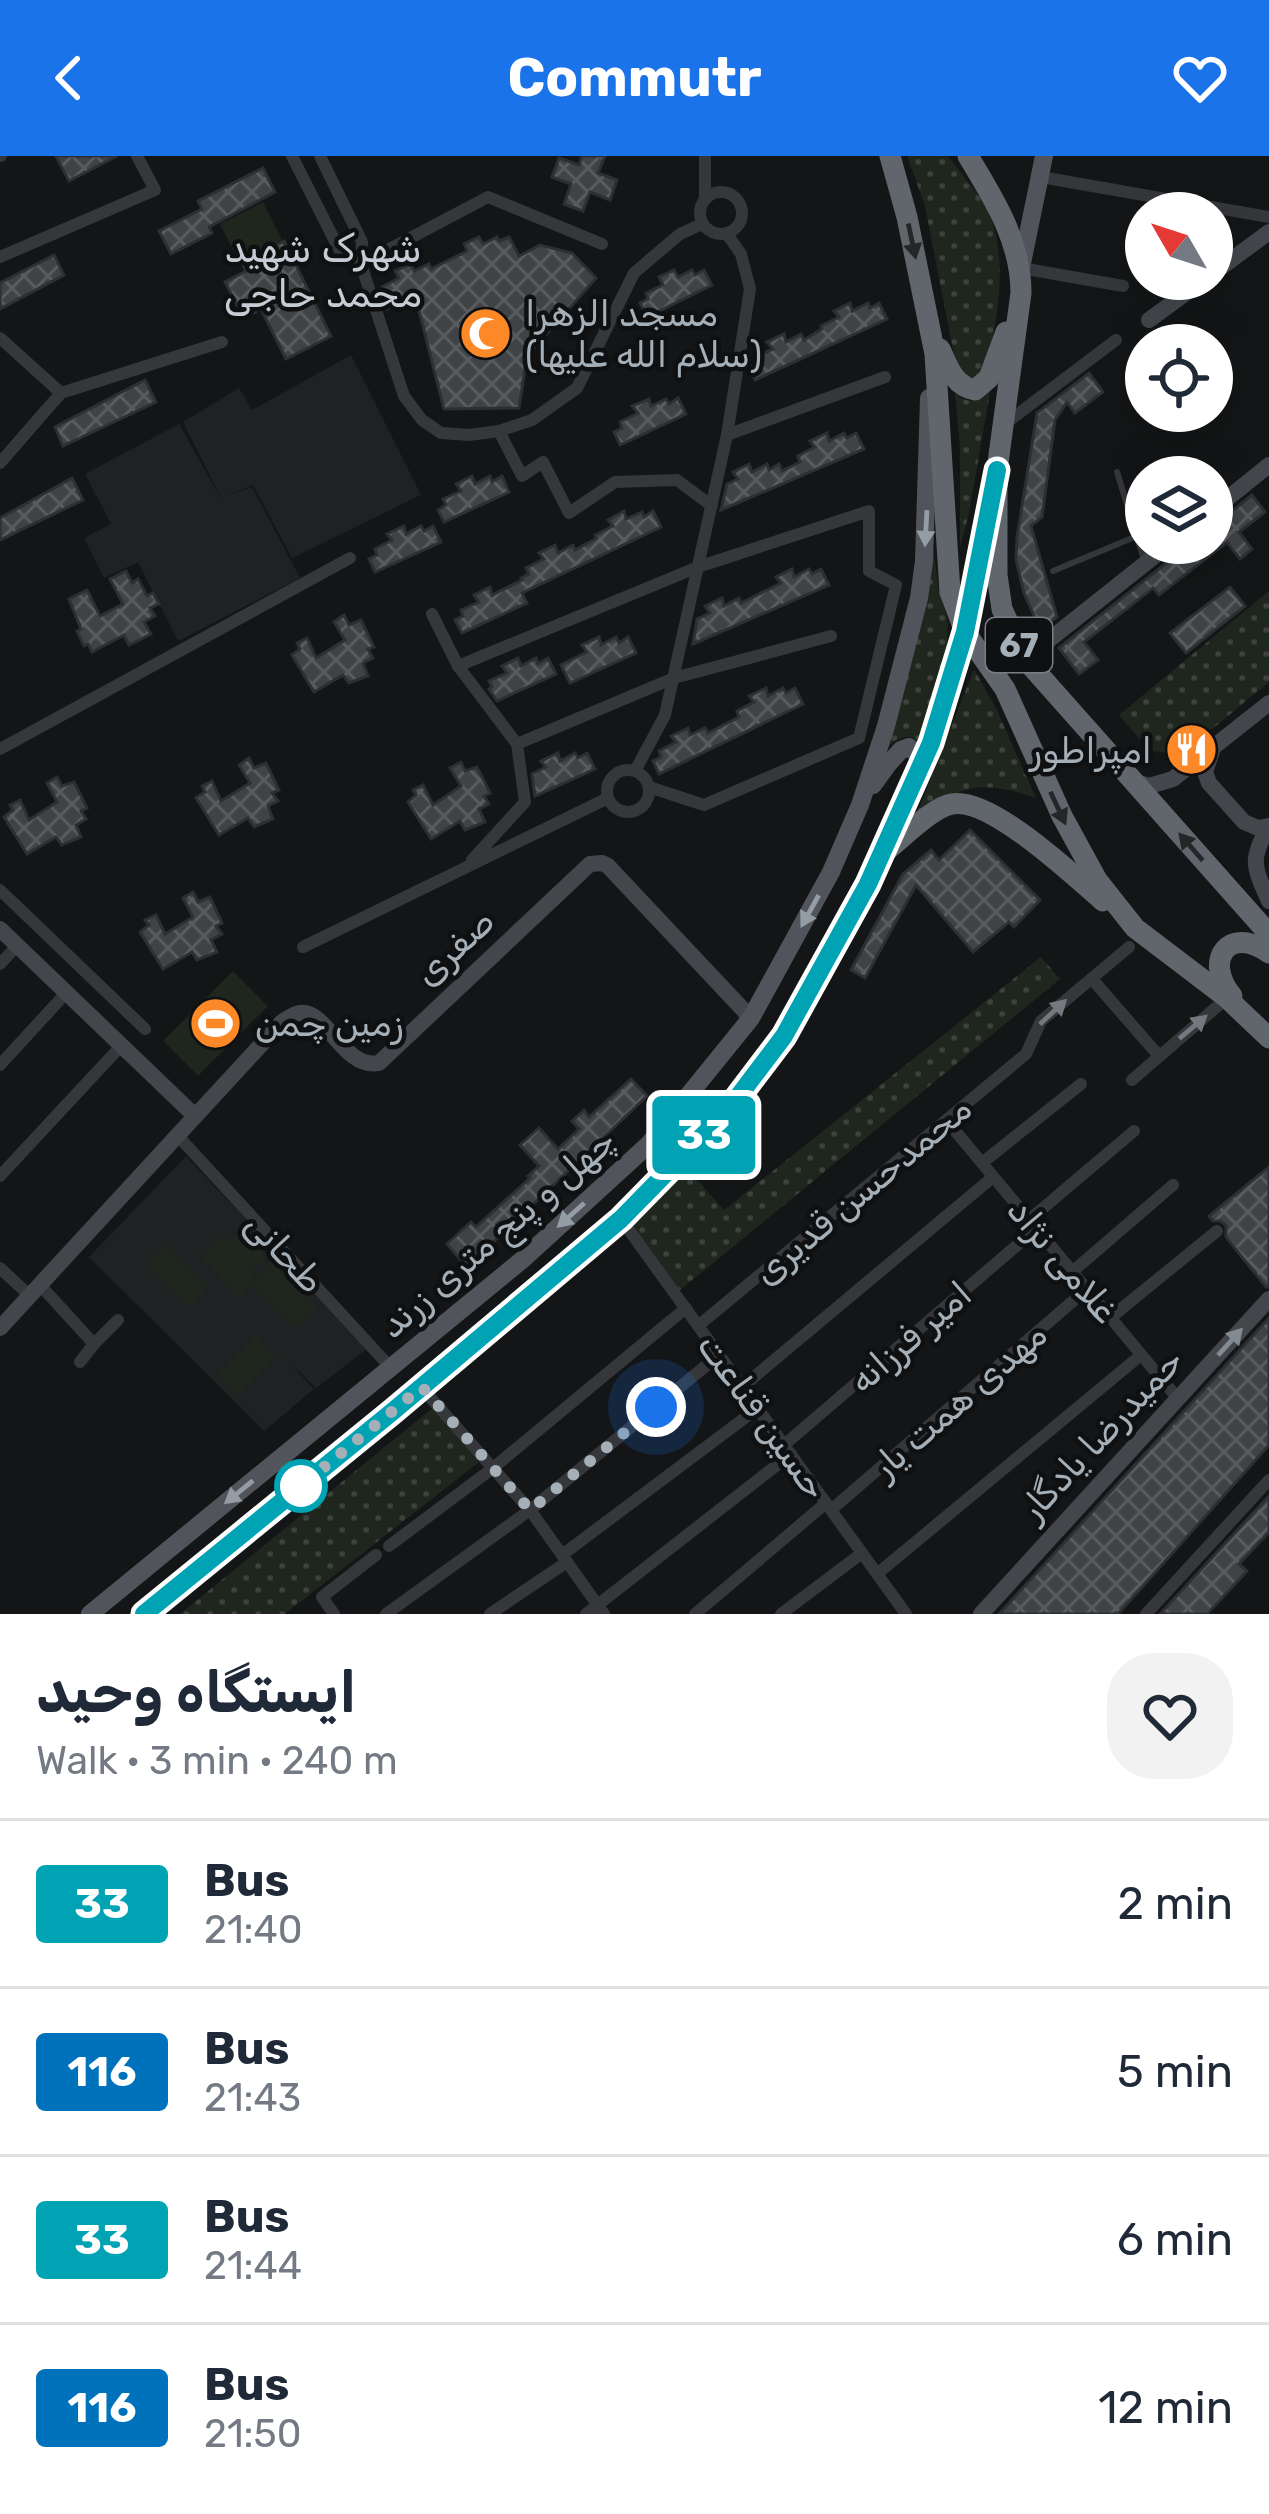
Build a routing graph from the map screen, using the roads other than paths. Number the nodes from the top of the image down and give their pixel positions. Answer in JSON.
{"nodes":[{"id":1,"x":137,"y":156,"type":"edge"},
{"id":2,"x":292,"y":156,"type":"edge"},
{"id":3,"x":320,"y":156,"type":"edge"},
{"id":4,"x":705,"y":156,"type":"edge"},
{"id":5,"x":890,"y":156,"type":"edge"},
{"id":6,"x":968,"y":156,"type":"edge"},
{"id":7,"x":1044,"y":156,"type":"edge"},
{"id":8,"x":1041,"y":177,"type":"junction"},
{"id":9,"x":705,"y":198,"type":"junction"},
{"id":10,"x":1269,"y":217,"type":"edge"},
{"id":11,"x":703,"y":224,"type":"junction"},
{"id":12,"x":1269,"y":232,"type":"edge"},
{"id":13,"x":727,"y":234,"type":"junction"},
{"id":14,"x":602,"y":244,"type":"dead end"},
{"id":15,"x":0,"y":256,"type":"edge"},
{"id":16,"x":1233,"y":258,"type":"edge"},
{"id":17,"x":361,"y":264,"type":"junction"},
{"id":18,"x":1021,"y":268,"type":"junction"},
{"id":19,"x":1123,"y":286,"type":"dead end"},
{"id":20,"x":1021,"y":292,"type":"junction"},
{"id":21,"x":1176,"y":300,"type":"edge"},
{"id":22,"x":1149,"y":320,"type":"dead end"},
{"id":23,"x":929,"y":327,"type":"junction"},
{"id":24,"x":0,"y":338,"type":"edge"},
{"id":25,"x":1116,"y":340,"type":"dead end"},
{"id":26,"x":222,"y":342,"type":"dead end"},
{"id":27,"x":885,"y":377,"type":"dead end"},
{"id":28,"x":62,"y":394,"type":"junction"},
{"id":29,"x":1002,"y":426,"type":"junction"},
{"id":30,"x":499,"y":431,"type":"junction"},
{"id":31,"x":728,"y":435,"type":"junction"},
{"id":32,"x":0,"y":463,"type":"edge"},
{"id":33,"x":1269,"y":466,"type":"edge"},
{"id":34,"x":997,"y":470,"type":"junction"},
{"id":35,"x":1117,"y":472,"type":"dead end"},
{"id":36,"x":1233,"y":494,"type":"edge"},
{"id":37,"x":1125,"y":498,"type":"edge"},
{"id":38,"x":712,"y":506,"type":"junction"},
{"id":39,"x":1125,"y":541,"type":"edge"},
{"id":40,"x":350,"y":558,"type":"dead end"},
{"id":41,"x":1144,"y":564,"type":"edge"},
{"id":42,"x":698,"y":567,"type":"junction"},
{"id":43,"x":1053,"y":572,"type":"dead end"},
{"id":44,"x":432,"y":614,"type":"dead end"},
{"id":45,"x":965,"y":632,"type":"junction"},
{"id":46,"x":831,"y":635,"type":"dead end"},
{"id":47,"x":1025,"y":659,"type":"junction"},
{"id":48,"x":458,"y":666,"type":"junction"},
{"id":49,"x":674,"y":678,"type":"junction"},
{"id":50,"x":1269,"y":703,"type":"edge"},
{"id":51,"x":517,"y":744,"type":"junction"},
{"id":52,"x":1214,"y":748,"type":"junction"},
{"id":53,"x":0,"y":749,"type":"edge"},
{"id":54,"x":924,"y":760,"type":"junction"},
{"id":55,"x":635,"y":771,"type":"junction"},
{"id":56,"x":1132,"y":780,"type":"junction"},
{"id":57,"x":649,"y":787,"type":"junction"},
{"id":58,"x":608,"y":798,"type":"junction"},
{"id":59,"x":860,"y":805,"type":"junction"},
{"id":60,"x":1269,"y":826,"type":"edge"},
{"id":61,"x":883,"y":854,"type":"junction"},
{"id":62,"x":468,"y":865,"type":"junction"},
{"id":63,"x":0,"y":890,"type":"edge"},
{"id":64,"x":1269,"y":901,"type":"edge"},
{"id":65,"x":0,"y":929,"type":"edge"},
{"id":66,"x":1269,"y":934,"type":"edge"},
{"id":67,"x":1132,"y":937,"type":"junction"},
{"id":68,"x":17,"y":946,"type":"junction"},
{"id":69,"x":303,"y":947,"type":"dead end"},
{"id":70,"x":1269,"y":953,"type":"edge"},
{"id":71,"x":0,"y":964,"type":"edge"},
{"id":72,"x":1092,"y":979,"type":"junction"},
{"id":73,"x":66,"y":993,"type":"junction"},
{"id":74,"x":1227,"y":998,"type":"junction"},
{"id":75,"x":751,"y":1018,"type":"junction"},
{"id":76,"x":145,"y":1029,"type":"dead end"},
{"id":77,"x":1265,"y":1034,"type":"edge"},
{"id":78,"x":122,"y":1046,"type":"junction"},
{"id":79,"x":1159,"y":1056,"type":"junction"},
{"id":80,"x":0,"y":1065,"type":"edge"},
{"id":81,"x":1132,"y":1080,"type":"dead end"},
{"id":82,"x":1081,"y":1084,"type":"dead end"},
{"id":83,"x":195,"y":1116,"type":"junction"},
{"id":84,"x":946,"y":1121,"type":"junction"},
{"id":85,"x":1134,"y":1131,"type":"dead end"},
{"id":86,"x":178,"y":1136,"type":"junction"},
{"id":87,"x":982,"y":1163,"type":"junction"},
{"id":88,"x":0,"y":1175,"type":"edge"},
{"id":89,"x":993,"y":1177,"type":"junction"},
{"id":90,"x":1173,"y":1185,"type":"dead end"},
{"id":91,"x":621,"y":1219,"type":"junction"},
{"id":92,"x":1033,"y":1224,"type":"junction"},
{"id":93,"x":1217,"y":1231,"type":"dead end"},
{"id":94,"x":0,"y":1268,"type":"edge"},
{"id":95,"x":1072,"y":1271,"type":"junction"},
{"id":96,"x":1087,"y":1289,"type":"junction"},
{"id":97,"x":36,"y":1291,"type":"junction"},
{"id":98,"x":1269,"y":1299,"type":"edge"},
{"id":99,"x":686,"y":1308,"type":"junction"},
{"id":100,"x":1110,"y":1318,"type":"junction"},
{"id":101,"x":118,"y":1320,"type":"dead end"},
{"id":102,"x":698,"y":1326,"type":"junction"},
{"id":103,"x":0,"y":1328,"type":"edge"},
{"id":104,"x":94,"y":1344,"type":"junction"},
{"id":105,"x":1141,"y":1354,"type":"junction"},
{"id":106,"x":719,"y":1355,"type":"junction"},
{"id":107,"x":80,"y":1362,"type":"dead end"},
{"id":108,"x":391,"y":1368,"type":"junction"},
{"id":109,"x":422,"y":1387,"type":"junction"},
{"id":110,"x":742,"y":1387,"type":"junction"},
{"id":111,"x":1179,"y":1400,"type":"junction"},
{"id":112,"x":758,"y":1408,"type":"junction"},
{"id":113,"x":787,"y":1449,"type":"junction"},
{"id":114,"x":493,"y":1468,"type":"junction"},
{"id":115,"x":1269,"y":1480,"type":"edge"},
{"id":116,"x":828,"y":1506,"type":"junction"},
{"id":117,"x":530,"y":1510,"type":"junction"},
{"id":118,"x":862,"y":1552,"type":"junction"},
{"id":119,"x":565,"y":1558,"type":"junction"},
{"id":120,"x":877,"y":1574,"type":"junction"},
{"id":121,"x":596,"y":1611,"type":"edge"},
{"id":122,"x":902,"y":1613,"type":"edge"},
{"id":123,"x":90,"y":1614,"type":"edge"},
{"id":124,"x":144,"y":1614,"type":"edge"},
{"id":125,"x":334,"y":1614,"type":"edge"},
{"id":126,"x":386,"y":1614,"type":"edge"},
{"id":127,"x":490,"y":1614,"type":"edge"},
{"id":128,"x":695,"y":1614,"type":"edge"},
{"id":129,"x":782,"y":1614,"type":"edge"},
{"id":130,"x":981,"y":1614,"type":"edge"},
{"id":131,"x":1146,"y":1614,"type":"edge"}],
"edges":[{"from":1,"to":15,"type":"street"},
{"from":2,"to":17,"type":"street"},
{"from":3,"to":17,"type":"street"},
{"from":4,"to":9,"type":"street"},
{"from":5,"to":23,"type":"highway","number":"67","one_way":true},
{"from":6,"to":18,"type":"highway","number":"67"},
{"from":7,"to":8,"type":"main road"},
{"from":8,"to":10,"type":"street"},
{"from":8,"to":18,"type":"main road"},
{"from":9,"to":11,"type":"street"},
{"from":9,"to":13,"type":"street"},
{"from":11,"to":13,"type":"street"},
{"from":11,"to":30,"type":"street"},
{"from":12,"to":16,"type":"street"},
{"from":13,"to":31,"type":"street"},
{"from":14,"to":17,"type":"street"},
{"from":17,"to":30,"type":"street"},
{"from":18,"to":19,"type":"street"},
{"from":18,"to":20,"type":"highway","number":"67"},
{"from":20,"to":23,"type":"highway"},
{"from":20,"to":29,"type":"highway","number":"67"},
{"from":21,"to":22,"type":"street"},
{"from":23,"to":45,"type":"highway","number":"67"},
{"from":23,"to":59,"type":"main road","name":"چهل و پنج متری زرند","one_way":true},
{"from":24,"to":28,"type":"street"},
{"from":25,"to":29,"type":"street"},
{"from":26,"to":28,"type":"street"},
{"from":27,"to":31,"type":"street"},
{"from":28,"to":32,"type":"street"},
{"from":29,"to":34,"type":"highway","number":"67"},
{"from":30,"to":38,"type":"street"},
{"from":31,"to":38,"type":"street"},
{"from":33,"to":36,"type":"street"},
{"from":34,"to":45,"type":"main road","name":"چهل و پنج متری زرند"},
{"from":34,"to":47,"type":"highway","number":"67"},
{"from":35,"to":37,"type":"lane"},
{"from":38,"to":42,"type":"street"},
{"from":39,"to":43,"type":"lane"},
{"from":40,"to":53,"type":"street"},
{"from":41,"to":47,"type":"street"},
{"from":42,"to":48,"type":"street"},
{"from":42,"to":49,"type":"street"},
{"from":42,"to":57,"type":"street"},
{"from":44,"to":48,"type":"street"},
{"from":45,"to":54,"type":"main road","name":"چهل و پنج متری زرند"},
{"from":45,"to":67,"type":"highway","number":"67","one_way":true},
{"from":46,"to":49,"type":"street"},
{"from":47,"to":56,"type":"highway","number":"67"},
{"from":48,"to":51,"type":"street"},
{"from":49,"to":51,"type":"street"},
{"from":49,"to":55,"type":"street"},
{"from":50,"to":52,"type":"street"},
{"from":51,"to":62,"type":"street"},
{"from":52,"to":56,"type":"street"},
{"from":52,"to":60,"type":"street"},
{"from":54,"to":59,"type":"main road"},
{"from":54,"to":61,"type":"main road","name":"چهل و پنج متری زرند"},
{"from":55,"to":57,"type":"street"},
{"from":55,"to":58,"type":"street"},
{"from":66,"to":56,"type":"highway","number":"67","one_way":true},
{"from":57,"to":58,"type":"street"},
{"from":58,"to":62,"type":"street"},
{"from":59,"to":75,"type":"main road","name":"چهل و پنج متری زرند","one_way":true},
{"from":60,"to":64,"type":"street"},
{"from":61,"to":67,"type":"highway"},
{"from":61,"to":91,"type":"main road","name":"چهل و پنج متری زرند"},
{"from":62,"to":69,"type":"street"},
{"from":63,"to":76,"type":"street"},
{"from":65,"to":68,"type":"street"},
{"from":67,"to":72,"type":"street","name":"محمدحسن قدیری"},
{"from":67,"to":74,"type":"highway","number":"67"},
{"from":68,"to":71,"type":"street"},
{"from":68,"to":73,"type":"street"},
{"from":70,"to":77,"type":"highway"},
{"from":72,"to":79,"type":"street"},
{"from":84,"to":72,"type":"street","name":"محمدحسن قدیری","one_way":true},
{"from":73,"to":78,"type":"street"},
{"from":73,"to":80,"type":"street"},
{"from":74,"to":77,"type":"highway","number":"67"},
{"from":79,"to":74,"type":"street","one_way":true},
{"from":75,"to":83,"type":"street","name":"صفری"},
{"from":75,"to":108,"type":"main road","name":"چهل و پنج متری زرند","one_way":true},
{"from":78,"to":83,"type":"street"},
{"from":78,"to":88,"type":"street"},
{"from":79,"to":81,"type":"street"},
{"from":82,"to":87,"type":"street"},
{"from":83,"to":86,"type":"street","name":"صفری"},
{"from":84,"to":87,"type":"street","name":"غلامی نژاد"},
{"from":84,"to":102,"type":"street","name":"محمدحسن قدیری"},
{"from":85,"to":92,"type":"street","name":"امیر فرزانه"},
{"from":86,"to":97,"type":"street","name":"صفری"},
{"from":86,"to":108,"type":"street","name":"طحانی"},
{"from":87,"to":89,"type":"street","name":"غلامی نژاد"},
{"from":89,"to":92,"type":"street","name":"غلامی نژاد"},
{"from":89,"to":110,"type":"street"},
{"from":90,"to":95,"type":"street"},
{"from":91,"to":99,"type":"street","name":"حسین قناعت"},
{"from":91,"to":109,"type":"main road","name":"چهل و پنج متری زرند"},
{"from":92,"to":95,"type":"street","name":"غلامی نژاد"},
{"from":92,"to":113,"type":"street","name":"امیر فرزانه"},
{"from":93,"to":100,"type":"street"},
{"from":94,"to":97,"type":"street"},
{"from":95,"to":96,"type":"street","name":"غلامی نژاد"},
{"from":96,"to":100,"type":"street","name":"غلامی نژاد"},
{"from":96,"to":116,"type":"street","name":"مهدی همت یار"},
{"from":97,"to":103,"type":"street","name":"صفری"},
{"from":97,"to":104,"type":"street"},
{"from":111,"to":98,"type":"street","name":"حمیدرضا یادگار","one_way":true},
{"from":99,"to":102,"type":"street","name":"حسین قناعت"},
{"from":99,"to":114,"type":"street"},
{"from":100,"to":105,"type":"street","name":"غلامی نژاد"},
{"from":101,"to":104,"type":"street"},
{"from":102,"to":106,"type":"street","name":"حسین قناعت"},
{"from":104,"to":107,"type":"street"},
{"from":105,"to":111,"type":"street","name":"غلامی نژاد"},
{"from":105,"to":120,"type":"street"},
{"from":106,"to":110,"type":"street","name":"حسین قناعت"},
{"from":106,"to":117,"type":"street"},
{"from":108,"to":123,"type":"main road","name":"چهل و پنج متری زرند","one_way":true},
{"from":109,"to":114,"type":"street"},
{"from":109,"to":124,"type":"main road","name":"چهل و پنج متری زرند"},
{"from":110,"to":112,"type":"street","name":"حسین قناعت"},
{"from":111,"to":130,"type":"street","name":"حمیدرضا یادگار"},
{"from":112,"to":113,"type":"street","name":"حسین قناعت"},
{"from":112,"to":119,"type":"street"},
{"from":113,"to":116,"type":"street","name":"حسین قناعت"},
{"from":113,"to":121,"type":"street","name":"امیر فرزانه"},
{"from":114,"to":117,"type":"street"},
{"from":114,"to":125,"type":"street"},
{"from":115,"to":131,"type":"street"},
{"from":116,"to":118,"type":"street","name":"حسین قناعت"},
{"from":116,"to":128,"type":"street","name":"مهدی همت یار"},
{"from":117,"to":119,"type":"street"},
{"from":117,"to":126,"type":"street"},
{"from":118,"to":120,"type":"street","name":"حسین قناعت"},
{"from":118,"to":129,"type":"street"},
{"from":119,"to":121,"type":"street"},
{"from":119,"to":127,"type":"street"},
{"from":120,"to":122,"type":"street","name":"حسین قناعت"}]}
